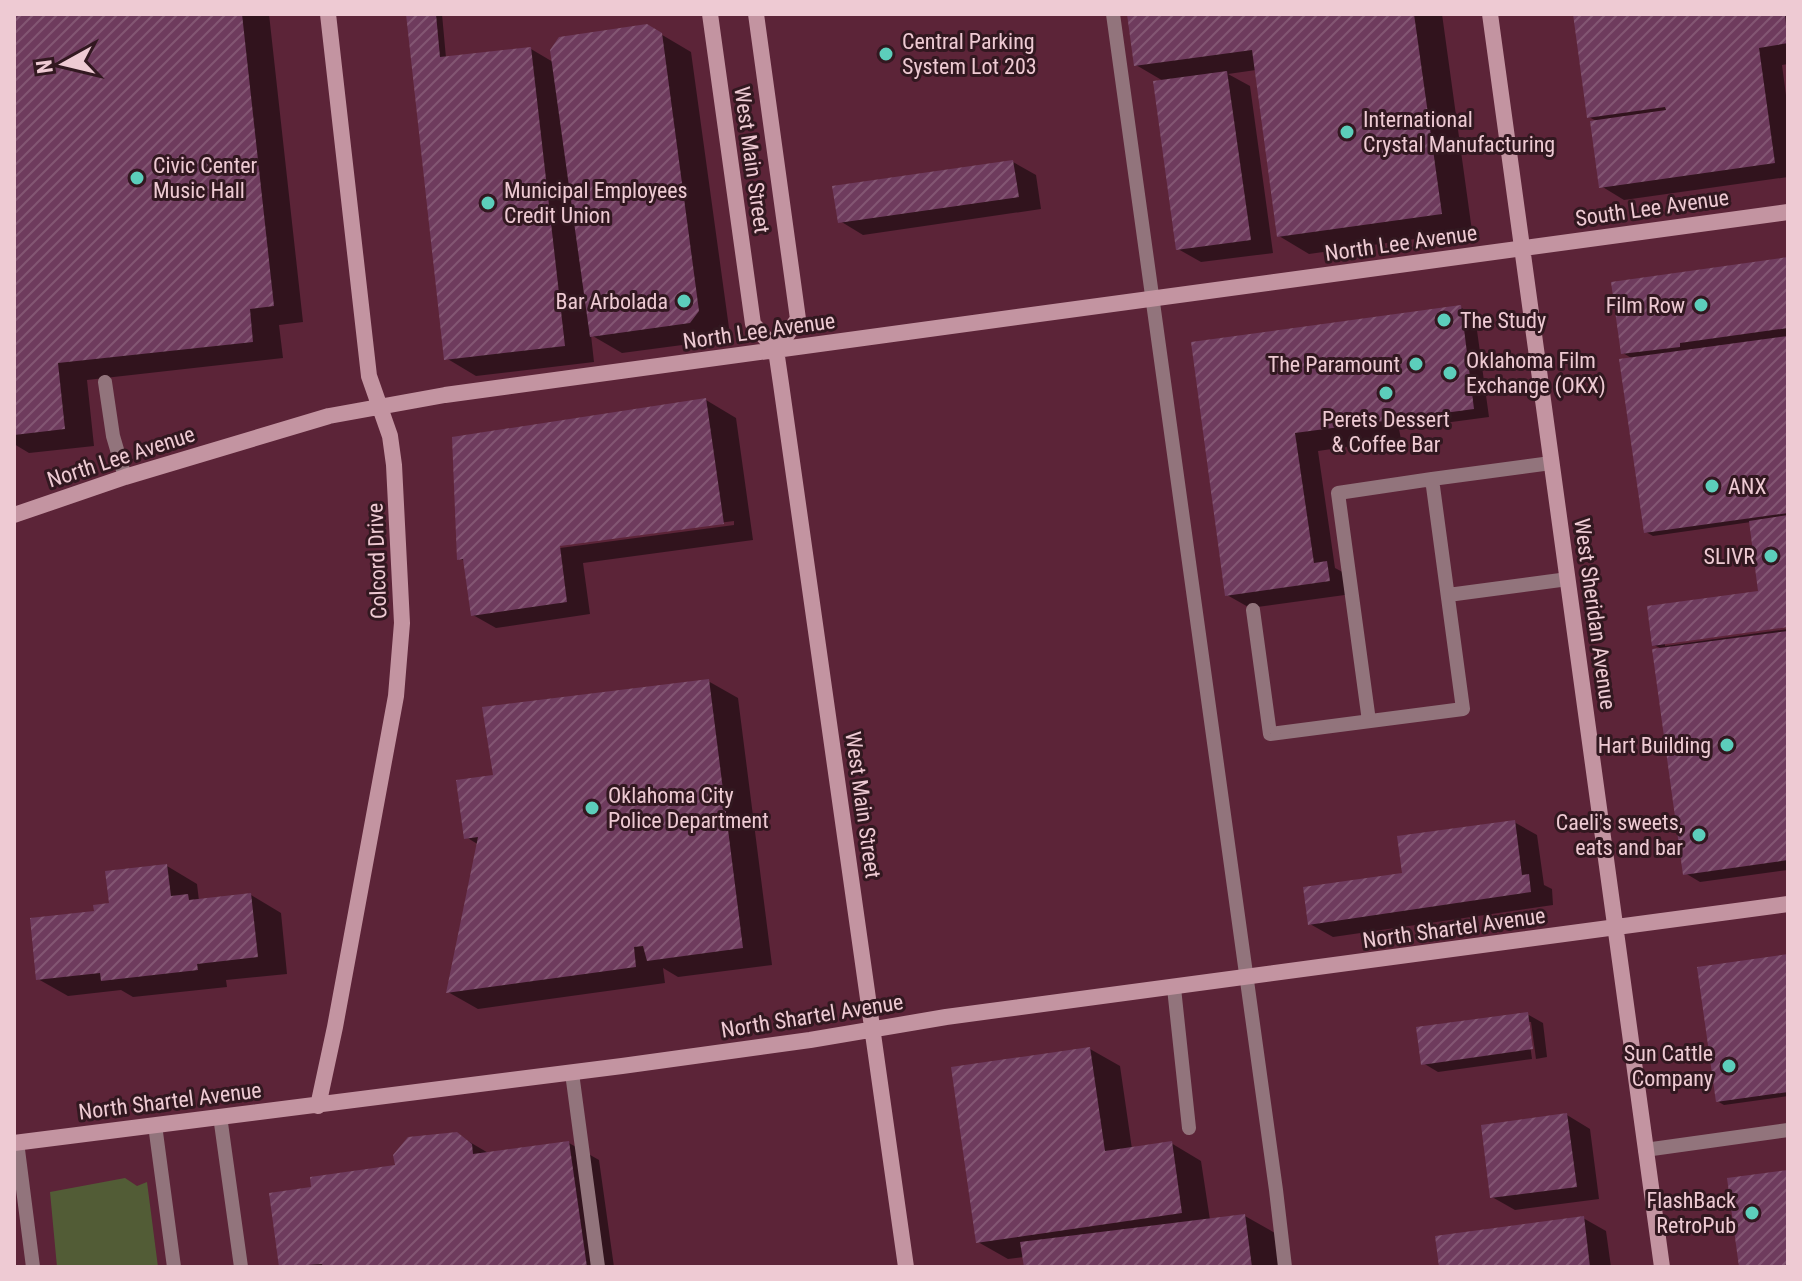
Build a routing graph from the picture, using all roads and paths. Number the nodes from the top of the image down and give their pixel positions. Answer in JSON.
{"nodes":[{"id":1,"x":328,"y":14,"type":"edge"},
{"id":2,"x":710,"y":14,"type":"edge"},
{"id":3,"x":756,"y":14,"type":"edge"},
{"id":4,"x":1113,"y":14,"type":"edge"},
{"id":5,"x":1490,"y":14,"type":"edge"},
{"id":6,"x":1788,"y":212,"type":"edge"},
{"id":7,"x":1522,"y":248,"type":"junction"},
{"id":8,"x":1153,"y":299,"type":"junction"},
{"id":9,"x":776,"y":350,"type":"junction"},
{"id":10,"x":105,"y":382,"type":"dead end"},
{"id":11,"x":380,"y":407,"type":"junction"},
{"id":12,"x":1551,"y":463,"type":"junction"},
{"id":13,"x":125,"y":477,"type":"junction"},
{"id":14,"x":1432,"y":479,"type":"junction"},
{"id":15,"x":14,"y":515,"type":"edge"},
{"id":16,"x":1568,"y":579,"type":"junction"},
{"id":17,"x":1448,"y":595,"type":"junction"},
{"id":18,"x":1253,"y":610,"type":"dead end"},
{"id":19,"x":1369,"y":721,"type":"junction"},
{"id":20,"x":1788,"y":904,"type":"edge"},
{"id":21,"x":1616,"y":928,"type":"junction"},
{"id":22,"x":1247,"y":978,"type":"junction"},
{"id":23,"x":1174,"y":988,"type":"junction"},
{"id":24,"x":873,"y":1029,"type":"junction"},
{"id":25,"x":572,"y":1073,"type":"junction"},
{"id":26,"x":318,"y":1106,"type":"junction"},
{"id":27,"x":220,"y":1116,"type":"junction"},
{"id":28,"x":155,"y":1125,"type":"junction"},
{"id":29,"x":1189,"y":1128,"type":"dead end"},
{"id":30,"x":1788,"y":1130,"type":"edge"},
{"id":31,"x":15,"y":1143,"type":"edge"},
{"id":32,"x":1645,"y":1150,"type":"junction"},
{"id":33,"x":33,"y":1267,"type":"edge"},
{"id":34,"x":174,"y":1267,"type":"edge"},
{"id":35,"x":241,"y":1267,"type":"edge"},
{"id":36,"x":598,"y":1267,"type":"edge"},
{"id":37,"x":906,"y":1267,"type":"edge"},
{"id":38,"x":1285,"y":1267,"type":"edge"},
{"id":39,"x":1662,"y":1267,"type":"edge"}],
"edges":[{"from":1,"to":11,"type":"street","name":"Colcord Drive"},
{"from":2,"to":9,"type":"street","name":"West Main Street"},
{"from":3,"to":9,"type":"street","name":"West Main Street"},
{"from":4,"to":8,"type":"lane"},
{"from":5,"to":7,"type":"street","name":"West Sheridan Avenue"},
{"from":6,"to":7,"type":"street","name":"South Lee Avenue"},
{"from":7,"to":8,"type":"street","name":"North Lee Avenue"},
{"from":7,"to":12,"type":"street","name":"West Sheridan Avenue"},
{"from":8,"to":9,"type":"street","name":"North Lee Avenue"},
{"from":8,"to":22,"type":"lane"},
{"from":9,"to":11,"type":"street","name":"North Lee Avenue"},
{"from":9,"to":24,"type":"street","name":"West Main Street"},
{"from":10,"to":13,"type":"lane"},
{"from":11,"to":13,"type":"street","name":"North Lee Avenue"},
{"from":11,"to":26,"type":"street","name":"Colcord Drive"},
{"from":12,"to":14,"type":"lane"},
{"from":12,"to":16,"type":"street","name":"West Sheridan Avenue"},
{"from":13,"to":15,"type":"street","name":"North Lee Avenue"},
{"from":14,"to":17,"type":"lane"},
{"from":14,"to":19,"type":"lane"},
{"from":16,"to":17,"type":"lane"},
{"from":16,"to":21,"type":"street","name":"West Sheridan Avenue"},
{"from":17,"to":19,"type":"lane"},
{"from":18,"to":19,"type":"lane"},
{"from":20,"to":21,"type":"street","name":"North Shartel Avenue"},
{"from":21,"to":22,"type":"street","name":"North Shartel Avenue"},
{"from":21,"to":32,"type":"street","name":"West Sheridan Avenue"},
{"from":22,"to":23,"type":"street","name":"North Shartel Avenue"},
{"from":22,"to":38,"type":"lane"},
{"from":23,"to":24,"type":"street","name":"North Shartel Avenue"},
{"from":23,"to":29,"type":"lane"},
{"from":24,"to":25,"type":"street","name":"North Shartel Avenue"},
{"from":24,"to":37,"type":"street","name":"West Main Street"},
{"from":25,"to":26,"type":"street","name":"North Shartel Avenue"},
{"from":25,"to":36,"type":"lane"},
{"from":26,"to":27,"type":"street","name":"North Shartel Avenue"},
{"from":27,"to":28,"type":"street","name":"North Shartel Avenue"},
{"from":27,"to":35,"type":"lane"},
{"from":28,"to":31,"type":"street","name":"North Shartel Avenue"},
{"from":28,"to":34,"type":"lane"},
{"from":30,"to":32,"type":"lane"},
{"from":31,"to":33,"type":"lane"},
{"from":32,"to":39,"type":"street","name":"West Sheridan Avenue"}]}
